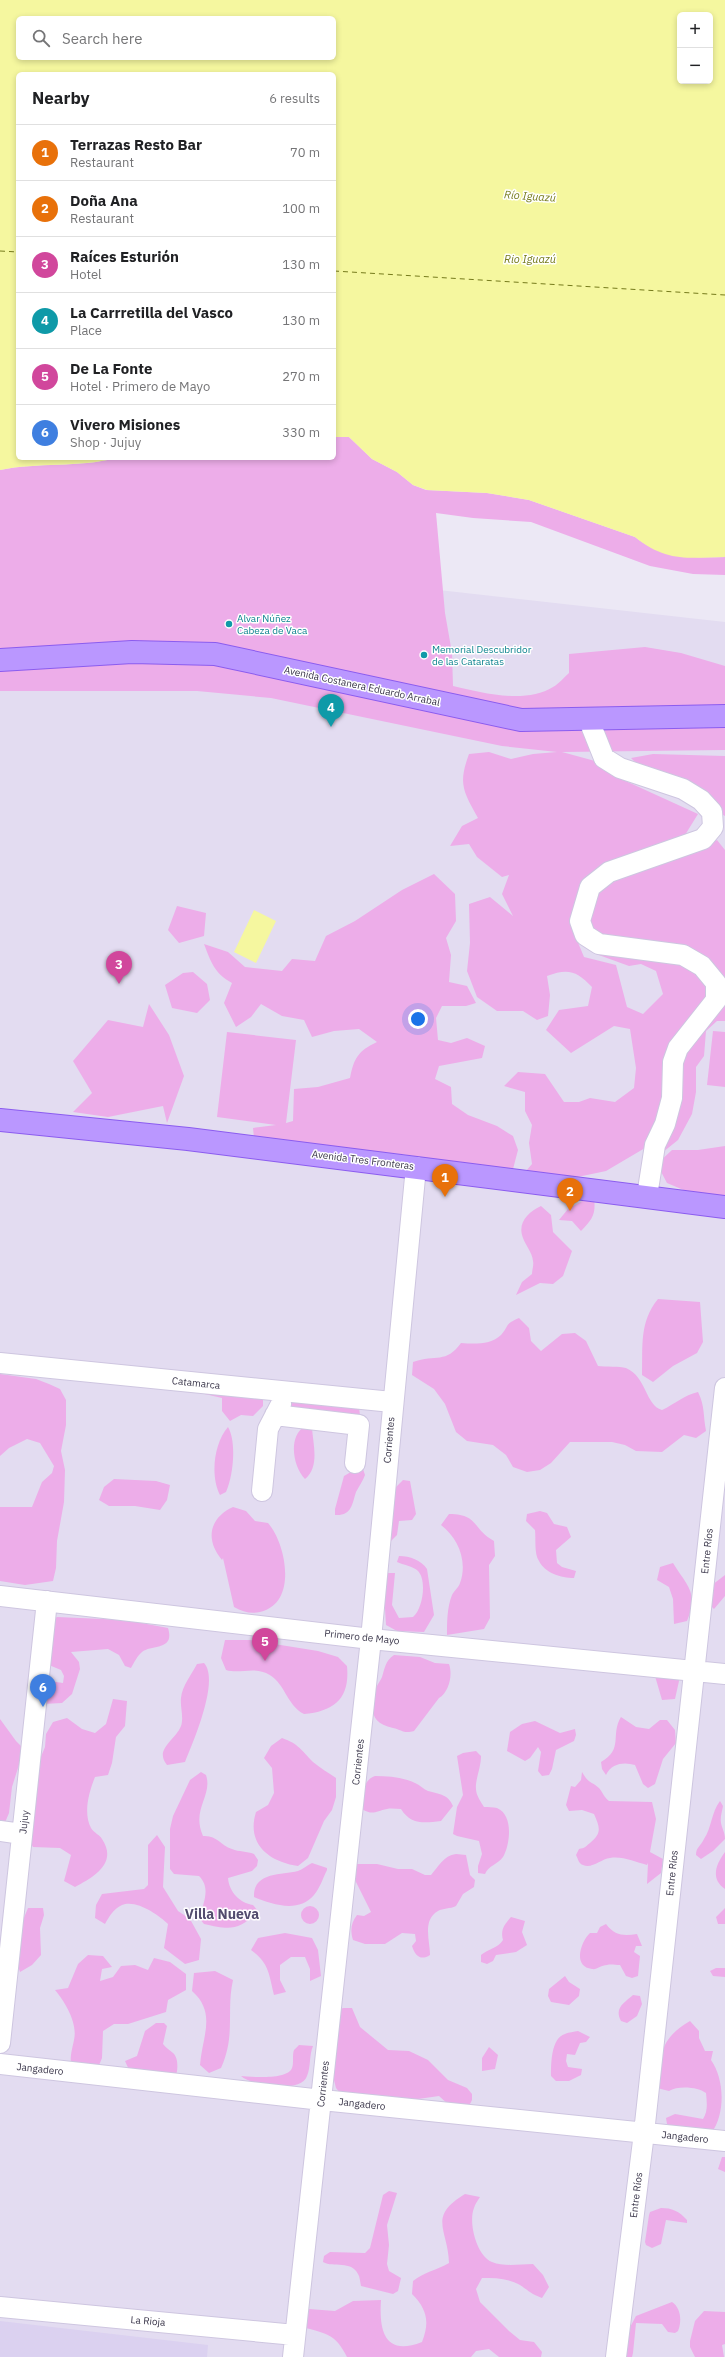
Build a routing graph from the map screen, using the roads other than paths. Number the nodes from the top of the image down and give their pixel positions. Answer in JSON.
{"nodes":[{"id":1,"x":0,"y":660,"type":"edge"},
{"id":2,"x":725,"y":716,"type":"edge"},
{"id":3,"x":588,"y":718,"type":"junction"},
{"id":4,"x":0,"y":1120,"type":"edge"},
{"id":5,"x":416,"y":1167,"type":"junction"},
{"id":6,"x":647,"y":1196,"type":"junction"},
{"id":7,"x":725,"y":1207,"type":"edge"},
{"id":8,"x":0,"y":1363,"type":"edge"},
{"id":9,"x":725,"y":1388,"type":"edge"},
{"id":10,"x":288,"y":1392,"type":"junction"},
{"id":11,"x":392,"y":1402,"type":"junction"},
{"id":12,"x":275,"y":1415,"type":"junction"},
{"id":13,"x":355,"y":1463,"type":"dead end"},
{"id":14,"x":262,"y":1491,"type":"dead end"},
{"id":15,"x":0,"y":1596,"type":"edge"},
{"id":16,"x":47,"y":1601,"type":"junction"},
{"id":17,"x":371,"y":1639,"type":"junction"},
{"id":18,"x":694,"y":1671,"type":"junction"},
{"id":19,"x":725,"y":1674,"type":"edge"},
{"id":20,"x":0,"y":1831,"type":"edge"},
{"id":21,"x":22,"y":1834,"type":"junction"},
{"id":22,"x":0,"y":2043,"type":"edge"},
{"id":23,"x":0,"y":2064,"type":"edge"},
{"id":24,"x":322,"y":2100,"type":"junction"},
{"id":25,"x":644,"y":2133,"type":"junction"},
{"id":26,"x":725,"y":2141,"type":"edge"},
{"id":27,"x":0,"y":2307,"type":"edge"},
{"id":28,"x":295,"y":2335,"type":"junction"},
{"id":29,"x":293,"y":2357,"type":"edge"},
{"id":30,"x":616,"y":2357,"type":"edge"}],
"edges":[{"from":1,"to":3,"type":"main road","name":"Avenida Costanera Eduardo Arrabal"},
{"from":2,"to":3,"type":"main road","name":"Avenida Costanera Eduardo Arrabal"},
{"from":3,"to":6,"type":"street"},
{"from":4,"to":5,"type":"main road","name":"Avenida Tres Fronteras"},
{"from":5,"to":6,"type":"main road","name":"Avenida Tres Fronteras"},
{"from":5,"to":11,"type":"street","name":"Corrientes"},
{"from":6,"to":7,"type":"main road","name":"Avenida Tres Fronteras"},
{"from":8,"to":10,"type":"street","name":"Catamarca"},
{"from":9,"to":18,"type":"street","name":"Entre Ríos"},
{"from":10,"to":11,"type":"street","name":"Catamarca"},
{"from":10,"to":12,"type":"street"},
{"from":11,"to":17,"type":"street","name":"Corrientes"},
{"from":12,"to":13,"type":"street"},
{"from":12,"to":14,"type":"street"},
{"from":15,"to":16,"type":"street","name":"Primero de Mayo"},
{"from":16,"to":17,"type":"street","name":"Primero de Mayo"},
{"from":16,"to":21,"type":"street","name":"Jujuy"},
{"from":17,"to":18,"type":"street","name":"Primero de Mayo"},
{"from":17,"to":24,"type":"street","name":"Corrientes"},
{"from":18,"to":19,"type":"street","name":"Primero de Mayo"},
{"from":18,"to":25,"type":"street","name":"Entre Ríos"},
{"from":20,"to":21,"type":"street"},
{"from":21,"to":22,"type":"street","name":"Jujuy"},
{"from":23,"to":24,"type":"street","name":"Jangadero"},
{"from":24,"to":25,"type":"street","name":"Jangadero"},
{"from":24,"to":28,"type":"street","name":"Corrientes"},
{"from":25,"to":26,"type":"street","name":"Jangadero"},
{"from":25,"to":30,"type":"street","name":"Entre Ríos"},
{"from":27,"to":28,"type":"street","name":"La Rioja"},
{"from":28,"to":29,"type":"street","name":"Corrientes"}]}
